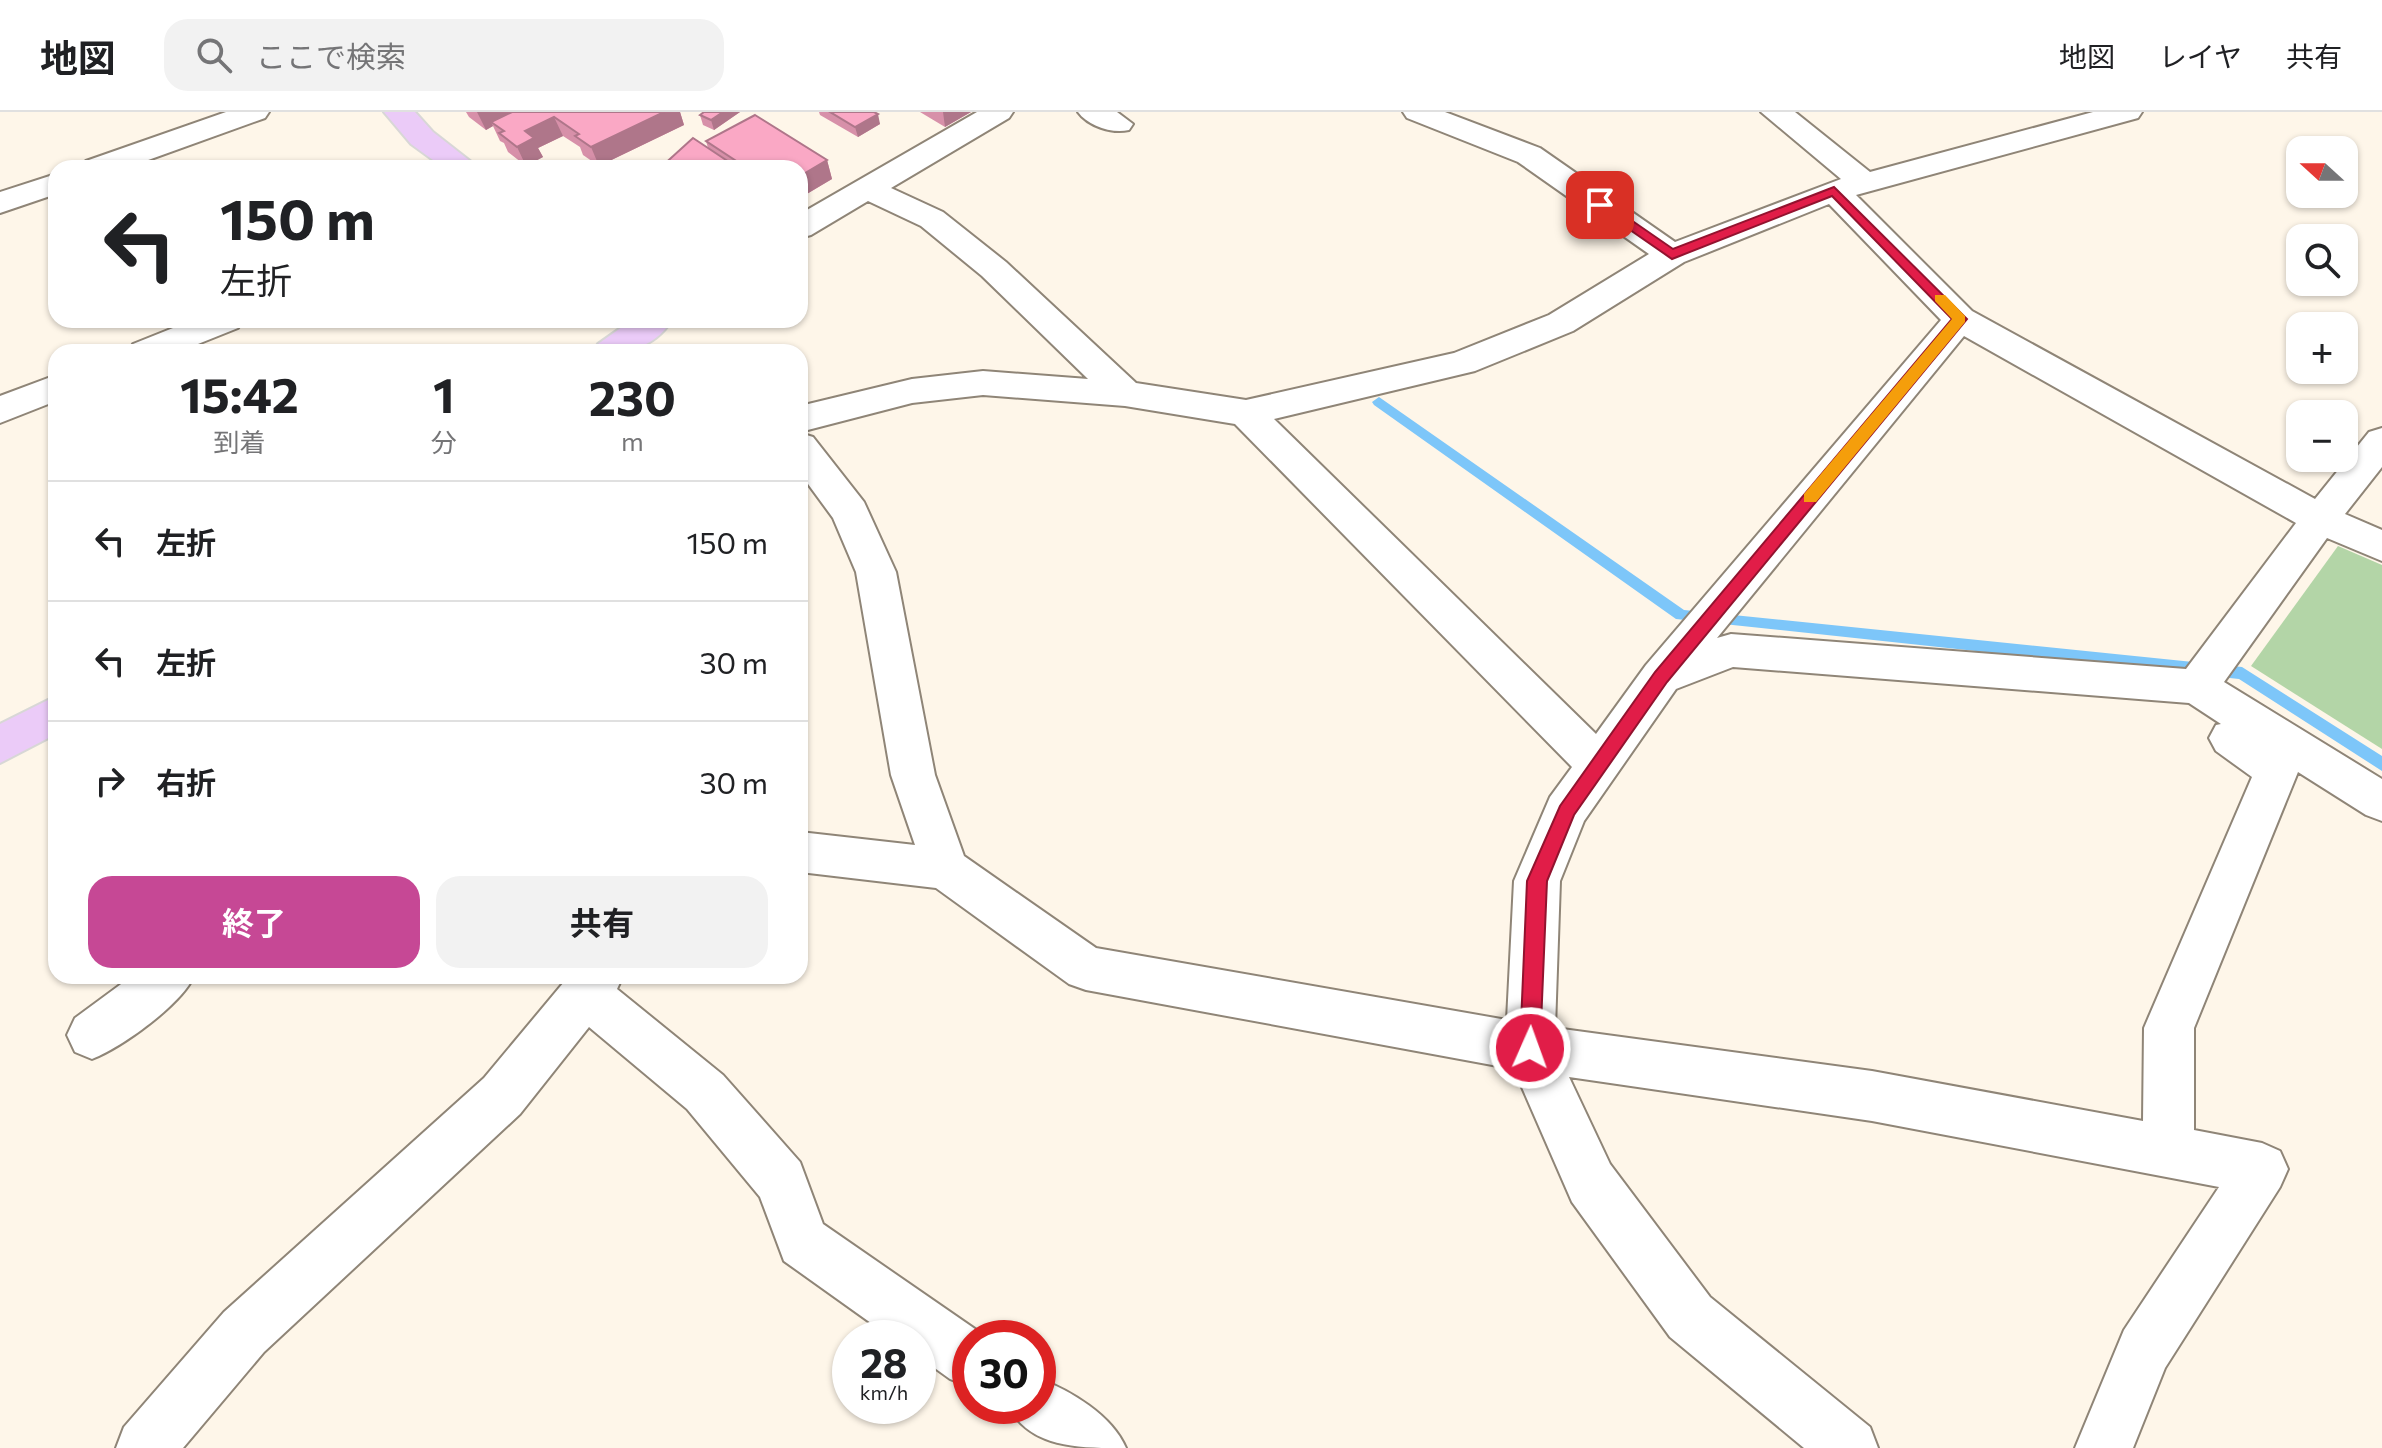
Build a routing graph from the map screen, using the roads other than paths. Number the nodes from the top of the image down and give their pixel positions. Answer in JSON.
{"nodes":[{"id":1,"x":254,"y":112,"type":"edge"},
{"id":2,"x":399,"y":112,"type":"edge"},
{"id":3,"x":998,"y":112,"type":"edge"},
{"id":4,"x":1418,"y":112,"type":"edge"},
{"id":5,"x":1493,"y":112,"type":"edge"},
{"id":6,"x":1776,"y":112,"type":"edge"},
{"id":7,"x":2127,"y":112,"type":"edge"},
{"id":8,"x":1460,"y":127,"type":"junction"},
{"id":9,"x":119,"y":160,"type":"edge"},
{"id":10,"x":453,"y":160,"type":"edge"},
{"id":11,"x":48,"y":186,"type":"edge"},
{"id":12,"x":1849,"y":187,"type":"junction"},
{"id":13,"x":865,"y":188,"type":"junction"},
{"id":14,"x":0,"y":203,"type":"edge"},
{"id":15,"x":808,"y":223,"type":"edge"},
{"id":16,"x":1672,"y":255,"type":"junction"},
{"id":17,"x":1960,"y":319,"type":"junction"},
{"id":18,"x":206,"y":328,"type":"edge"},
{"id":19,"x":645,"y":328,"type":"edge"},
{"id":20,"x":165,"y":344,"type":"edge"},
{"id":21,"x":624,"y":344,"type":"edge"},
{"id":22,"x":48,"y":390,"type":"edge"},
{"id":23,"x":1125,"y":394,"type":"junction"},
{"id":24,"x":0,"y":410,"type":"edge"},
{"id":25,"x":1246,"y":413,"type":"junction"},
{"id":26,"x":808,"y":417,"type":"edge"},
{"id":27,"x":2382,"y":441,"type":"edge"},
{"id":28,"x":808,"y":457,"type":"edge"},
{"id":29,"x":2320,"y":519,"type":"junction"},
{"id":30,"x":2382,"y":546,"type":"edge"},
{"id":31,"x":1661,"y":677,"type":"junction"},
{"id":32,"x":2183,"y":685,"type":"junction"},
{"id":33,"x":48,"y":722,"type":"edge"},
{"id":34,"x":0,"y":745,"type":"edge"},
{"id":35,"x":1598,"y":764,"type":"junction"},
{"id":36,"x":2382,"y":802,"type":"edge"},
{"id":37,"x":808,"y":853,"type":"edge"},
{"id":38,"x":946,"y":869,"type":"junction"},
{"id":39,"x":159,"y":984,"type":"edge"},
{"id":40,"x":592,"y":985,"type":"edge"},
{"id":41,"x":92,"y":1035,"type":"dead end"},
{"id":42,"x":1530,"y":1048,"type":"junction"},
{"id":43,"x":2168,"y":1150,"type":"junction"},
{"id":44,"x":952,"y":1346,"type":"edge"},
{"id":45,"x":1056,"y":1419,"type":"edge"},
{"id":46,"x":145,"y":1448,"type":"edge"},
{"id":47,"x":1097,"y":1448,"type":"edge"},
{"id":48,"x":1849,"y":1448,"type":"edge"},
{"id":49,"x":2104,"y":1448,"type":"edge"}],
"edges":[{"from":1,"to":9,"type":"street"},
{"from":2,"to":10,"type":"main road"},
{"from":3,"to":13,"type":"street"},
{"from":4,"to":8,"type":"street"},
{"from":5,"to":8,"type":"street"},
{"from":6,"to":12,"type":"street"},
{"from":7,"to":12,"type":"street"},
{"from":8,"to":16,"type":"street"},
{"from":11,"to":14,"type":"street"},
{"from":12,"to":16,"type":"street"},
{"from":12,"to":17,"type":"street"},
{"from":13,"to":15,"type":"street"},
{"from":13,"to":23,"type":"street"},
{"from":16,"to":25,"type":"street"},
{"from":17,"to":29,"type":"street"},
{"from":17,"to":31,"type":"street"},
{"from":18,"to":20,"type":"street"},
{"from":19,"to":21,"type":"main road"},
{"from":22,"to":24,"type":"street"},
{"from":23,"to":25,"type":"street"},
{"from":23,"to":26,"type":"street"},
{"from":25,"to":35,"type":"street"},
{"from":27,"to":29,"type":"street"},
{"from":28,"to":38,"type":"street"},
{"from":29,"to":30,"type":"street"},
{"from":29,"to":32,"type":"street"},
{"from":31,"to":32,"type":"street"},
{"from":31,"to":35,"type":"street"},
{"from":32,"to":36,"type":"street"},
{"from":32,"to":43,"type":"street"},
{"from":33,"to":34,"type":"main road"},
{"from":35,"to":42,"type":"street"},
{"from":37,"to":38,"type":"street"},
{"from":38,"to":42,"type":"street"},
{"from":39,"to":41,"type":"street"},
{"from":40,"to":44,"type":"street"},
{"from":40,"to":46,"type":"street"},
{"from":42,"to":43,"type":"street"},
{"from":42,"to":48,"type":"street"},
{"from":43,"to":49,"type":"street"},
{"from":45,"to":47,"type":"street"}]}
